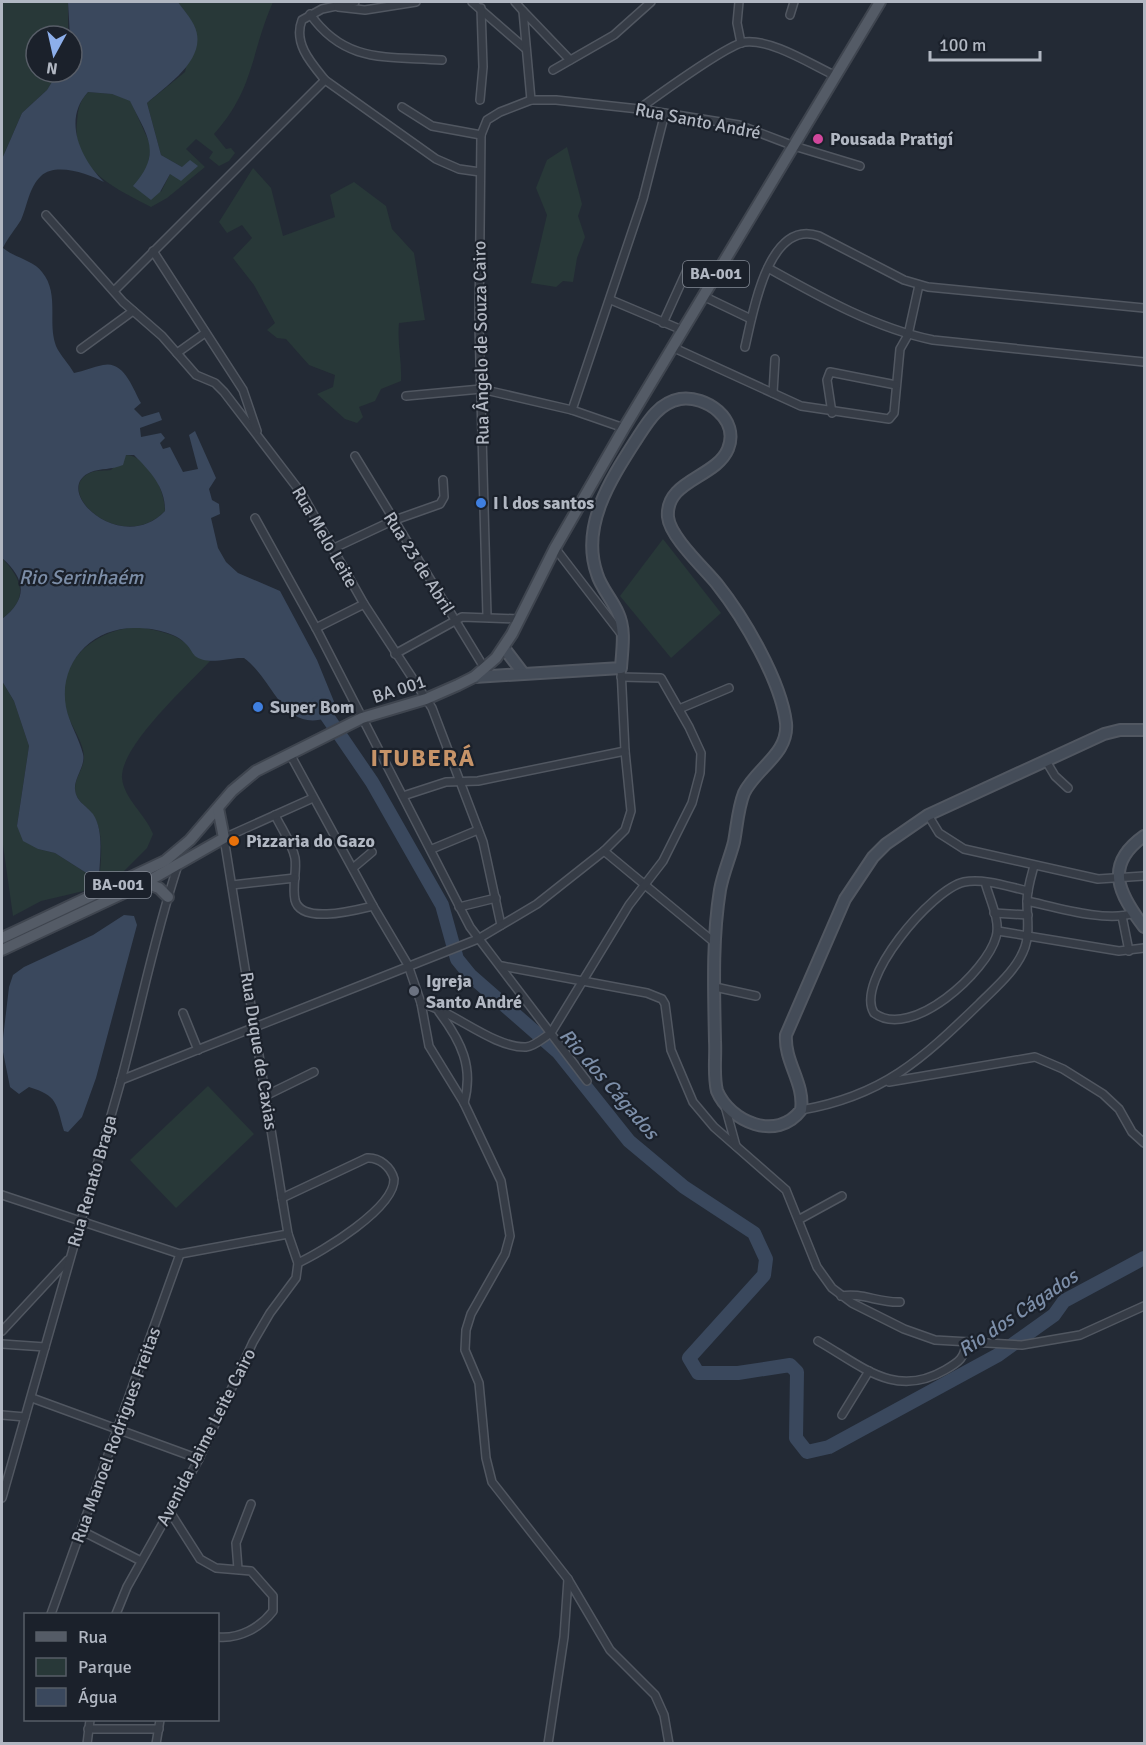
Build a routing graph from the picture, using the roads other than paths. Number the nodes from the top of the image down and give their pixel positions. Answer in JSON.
{"nodes":[{"id":1,"x":355,"y":2,"type":"edge"},
{"id":2,"x":416,"y":2,"type":"edge"},
{"id":3,"x":472,"y":2,"type":"edge"},
{"id":4,"x":515,"y":2,"type":"edge"},
{"id":5,"x":651,"y":2,"type":"edge"},
{"id":6,"x":739,"y":2,"type":"edge"},
{"id":7,"x":794,"y":2,"type":"edge"},
{"id":8,"x":880,"y":2,"type":"edge"},
{"id":9,"x":335,"y":6,"type":"junction"},
{"id":10,"x":482,"y":8,"type":"junction"},
{"id":11,"x":523,"y":11,"type":"junction"},
{"id":12,"x":310,"y":14,"type":"junction"},
{"id":13,"x":790,"y":15,"type":"dead end"},
{"id":14,"x":741,"y":43,"type":"junction"},
{"id":15,"x":526,"y":49,"type":"junction"},
{"id":16,"x":442,"y":60,"type":"dead end"},
{"id":17,"x":570,"y":60,"type":"junction"},
{"id":18,"x":553,"y":70,"type":"dead end"},
{"id":19,"x":836,"y":76,"type":"junction"},
{"id":20,"x":325,"y":80,"type":"junction"},
{"id":21,"x":480,"y":100,"type":"dead end"},
{"id":22,"x":531,"y":100,"type":"junction"},
{"id":23,"x":402,"y":107,"type":"dead end"},
{"id":24,"x":639,"y":109,"type":"junction"},
{"id":25,"x":665,"y":113,"type":"junction"},
{"id":26,"x":481,"y":135,"type":"junction"},
{"id":27,"x":794,"y":146,"type":"junction"},
{"id":28,"x":860,"y":166,"type":"dead end"},
{"id":29,"x":480,"y":172,"type":"junction"},
{"id":30,"x":46,"y":215,"type":"dead end"},
{"id":31,"x":153,"y":251,"type":"junction"},
{"id":32,"x":768,"y":268,"type":"junction"},
{"id":33,"x":687,"y":270,"type":"dead end"},
{"id":34,"x":918,"y":285,"type":"junction"},
{"id":35,"x":114,"y":291,"type":"junction"},
{"id":36,"x":703,"y":296,"type":"junction"},
{"id":37,"x":611,"y":300,"type":"junction"},
{"id":38,"x":1144,"y":308,"type":"edge"},
{"id":39,"x":132,"y":311,"type":"junction"},
{"id":40,"x":751,"y":319,"type":"junction"},
{"id":41,"x":663,"y":322,"type":"junction"},
{"id":42,"x":682,"y":330,"type":"junction"},
{"id":43,"x":205,"y":333,"type":"junction"},
{"id":44,"x":908,"y":335,"type":"junction"},
{"id":45,"x":672,"y":347,"type":"junction"},
{"id":46,"x":745,"y":347,"type":"dead end"},
{"id":47,"x":81,"y":349,"type":"dead end"},
{"id":48,"x":177,"y":353,"type":"junction"},
{"id":49,"x":775,"y":359,"type":"dead end"},
{"id":50,"x":1144,"y":362,"type":"edge"},
{"id":51,"x":896,"y":385,"type":"junction"},
{"id":52,"x":481,"y":389,"type":"junction"},
{"id":53,"x":773,"y":393,"type":"junction"},
{"id":54,"x":406,"y":396,"type":"dead end"},
{"id":55,"x":572,"y":410,"type":"junction"},
{"id":56,"x":832,"y":412,"type":"junction"},
{"id":57,"x":624,"y":428,"type":"junction"},
{"id":58,"x":257,"y":433,"type":"junction"},
{"id":59,"x":356,"y":456,"type":"dead end"},
{"id":60,"x":443,"y":480,"type":"dead end"},
{"id":61,"x":255,"y":518,"type":"dead end"},
{"id":62,"x":392,"y":521,"type":"junction"},
{"id":63,"x":555,"y":548,"type":"junction"},
{"id":64,"x":332,"y":549,"type":"junction"},
{"id":65,"x":364,"y":604,"type":"junction"},
{"id":66,"x":487,"y":616,"type":"junction"},
{"id":67,"x":453,"y":619,"type":"junction"},
{"id":68,"x":519,"y":620,"type":"junction"},
{"id":69,"x":316,"y":628,"type":"junction"},
{"id":70,"x":623,"y":638,"type":"junction"},
{"id":71,"x":504,"y":648,"type":"junction"},
{"id":72,"x":395,"y":654,"type":"junction"},
{"id":73,"x":485,"y":669,"type":"junction"},
{"id":74,"x":523,"y":673,"type":"junction"},
{"id":75,"x":621,"y":673,"type":"junction"},
{"id":76,"x":474,"y":677,"type":"junction"},
{"id":77,"x":729,"y":688,"type":"dead end"},
{"id":78,"x":426,"y":699,"type":"junction"},
{"id":79,"x":679,"y":709,"type":"junction"},
{"id":80,"x":360,"y":719,"type":"junction"},
{"id":81,"x":1144,"y":730,"type":"edge"},
{"id":82,"x":625,"y":751,"type":"junction"},
{"id":83,"x":290,"y":753,"type":"junction"},
{"id":84,"x":1046,"y":761,"type":"junction"},
{"id":85,"x":459,"y":781,"type":"junction"},
{"id":86,"x":1068,"y":788,"type":"dead end"},
{"id":87,"x":403,"y":796,"type":"junction"},
{"id":88,"x":313,"y":798,"type":"junction"},
{"id":89,"x":218,"y":808,"type":"junction"},
{"id":90,"x":274,"y":815,"type":"junction"},
{"id":91,"x":928,"y":815,"type":"junction"},
{"id":92,"x":478,"y":830,"type":"junction"},
{"id":93,"x":1144,"y":836,"type":"edge"},
{"id":94,"x":224,"y":838,"type":"junction"},
{"id":95,"x":432,"y":849,"type":"junction"},
{"id":96,"x":604,"y":851,"type":"junction"},
{"id":97,"x":372,"y":852,"type":"dead end"},
{"id":98,"x":179,"y":862,"type":"junction"},
{"id":99,"x":1034,"y":866,"type":"junction"},
{"id":100,"x":353,"y":868,"type":"junction"},
{"id":101,"x":1144,"y":876,"type":"edge"},
{"id":102,"x":295,"y":878,"type":"junction"},
{"id":103,"x":1119,"y":878,"type":"junction"},
{"id":104,"x":985,"y":882,"type":"junction"},
{"id":105,"x":145,"y":883,"type":"junction"},
{"id":106,"x":232,"y":885,"type":"junction"},
{"id":107,"x":646,"y":885,"type":"junction"},
{"id":108,"x":1028,"y":891,"type":"junction"},
{"id":109,"x":168,"y":897,"type":"junction"},
{"id":110,"x":496,"y":898,"type":"junction"},
{"id":111,"x":1027,"y":901,"type":"junction"},
{"id":112,"x":373,"y":906,"type":"junction"},
{"id":113,"x":459,"y":906,"type":"junction"},
{"id":114,"x":994,"y":913,"type":"junction"},
{"id":115,"x":1134,"y":913,"type":"junction"},
{"id":116,"x":1028,"y":915,"type":"junction"},
{"id":117,"x":1122,"y":916,"type":"junction"},
{"id":118,"x":501,"y":925,"type":"junction"},
{"id":119,"x":1144,"y":927,"type":"edge"},
{"id":120,"x":998,"y":931,"type":"junction"},
{"id":121,"x":1028,"y":934,"type":"junction"},
{"id":122,"x":2,"y":938,"type":"edge"},
{"id":123,"x":478,"y":939,"type":"junction"},
{"id":124,"x":715,"y":944,"type":"junction"},
{"id":125,"x":1144,"y":948,"type":"edge"},
{"id":126,"x":2,"y":950,"type":"edge"},
{"id":127,"x":1129,"y":951,"type":"junction"},
{"id":128,"x":411,"y":964,"type":"junction"},
{"id":129,"x":502,"y":966,"type":"junction"},
{"id":130,"x":579,"y":982,"type":"junction"},
{"id":131,"x":715,"y":987,"type":"junction"},
{"id":132,"x":756,"y":996,"type":"dead end"},
{"id":133,"x":421,"y":1003,"type":"junction"},
{"id":134,"x":435,"y":1006,"type":"junction"},
{"id":135,"x":183,"y":1013,"type":"dead end"},
{"id":136,"x":255,"y":1028,"type":"junction"},
{"id":137,"x":549,"y":1034,"type":"junction"},
{"id":138,"x":198,"y":1050,"type":"junction"},
{"id":139,"x":314,"y":1072,"type":"dead end"},
{"id":140,"x":121,"y":1080,"type":"junction"},
{"id":141,"x":587,"y":1081,"type":"dead end"},
{"id":142,"x":885,"y":1083,"type":"junction"},
{"id":143,"x":267,"y":1095,"type":"junction"},
{"id":144,"x":464,"y":1103,"type":"junction"},
{"id":145,"x":725,"y":1106,"type":"junction"},
{"id":146,"x":801,"y":1110,"type":"junction"},
{"id":147,"x":1144,"y":1143,"type":"edge"},
{"id":148,"x":736,"y":1146,"type":"junction"},
{"id":149,"x":2,"y":1195,"type":"edge"},
{"id":150,"x":842,"y":1196,"type":"dead end"},
{"id":151,"x":282,"y":1198,"type":"junction"},
{"id":152,"x":800,"y":1219,"type":"junction"},
{"id":153,"x":81,"y":1224,"type":"junction"},
{"id":154,"x":288,"y":1234,"type":"junction"},
{"id":155,"x":180,"y":1254,"type":"junction"},
{"id":156,"x":69,"y":1258,"type":"junction"},
{"id":157,"x":298,"y":1263,"type":"junction"},
{"id":158,"x":841,"y":1296,"type":"junction"},
{"id":159,"x":900,"y":1302,"type":"dead end"},
{"id":160,"x":1144,"y":1306,"type":"edge"},
{"id":161,"x":2,"y":1331,"type":"edge"},
{"id":162,"x":818,"y":1341,"type":"dead end"},
{"id":163,"x":966,"y":1342,"type":"junction"},
{"id":164,"x":2,"y":1344,"type":"edge"},
{"id":165,"x":45,"y":1347,"type":"junction"},
{"id":166,"x":869,"y":1371,"type":"junction"},
{"id":167,"x":32,"y":1398,"type":"junction"},
{"id":168,"x":842,"y":1414,"type":"dead end"},
{"id":169,"x":2,"y":1415,"type":"edge"},
{"id":170,"x":25,"y":1417,"type":"junction"},
{"id":171,"x":118,"y":1431,"type":"junction"},
{"id":172,"x":199,"y":1460,"type":"junction"},
{"id":173,"x":2,"y":1498,"type":"edge"},
{"id":174,"x":251,"y":1504,"type":"dead end"},
{"id":175,"x":170,"y":1512,"type":"junction"},
{"id":176,"x":82,"y":1531,"type":"junction"},
{"id":177,"x":141,"y":1561,"type":"junction"},
{"id":178,"x":238,"y":1569,"type":"junction"},
{"id":179,"x":568,"y":1579,"type":"junction"},
{"id":180,"x":51,"y":1613,"type":"edge"},
{"id":181,"x":116,"y":1613,"type":"edge"},
{"id":182,"x":219,"y":1637,"type":"edge"},
{"id":183,"x":90,"y":1721,"type":"edge"},
{"id":184,"x":160,"y":1721,"type":"edge"},
{"id":185,"x":88,"y":1729,"type":"junction"},
{"id":186,"x":159,"y":1729,"type":"junction"},
{"id":187,"x":87,"y":1743,"type":"edge"},
{"id":188,"x":156,"y":1743,"type":"edge"},
{"id":189,"x":548,"y":1743,"type":"edge"},
{"id":190,"x":669,"y":1743,"type":"edge"}],
"edges":[{"from":1,"to":9,"type":"street"},
{"from":2,"to":9,"type":"street"},
{"from":3,"to":10,"type":"street"},
{"from":4,"to":11,"type":"street"},
{"from":5,"to":17,"type":"street"},
{"from":6,"to":14,"type":"street"},
{"from":7,"to":13,"type":"street"},
{"from":8,"to":19,"type":"main road","number":"BA-001"},
{"from":9,"to":12,"type":"street"},
{"from":10,"to":15,"type":"street"},
{"from":10,"to":21,"type":"street"},
{"from":11,"to":15,"type":"street"},
{"from":11,"to":17,"type":"street"},
{"from":12,"to":16,"type":"street"},
{"from":12,"to":20,"type":"street"},
{"from":14,"to":19,"type":"street"},
{"from":14,"to":24,"type":"street"},
{"from":15,"to":22,"type":"street"},
{"from":17,"to":18,"type":"street"},
{"from":19,"to":27,"type":"main road","number":"BA-001"},
{"from":20,"to":29,"type":"street"},
{"from":20,"to":31,"type":"street"},
{"from":22,"to":24,"type":"street","name":"Rua Santo André"},
{"from":22,"to":26,"type":"street"},
{"from":23,"to":26,"type":"street"},
{"from":24,"to":25,"type":"street","name":"Rua Santo André"},
{"from":25,"to":27,"type":"street","name":"Rua Santo André"},
{"from":25,"to":37,"type":"street"},
{"from":26,"to":29,"type":"street","name":"Rua Ângelo de Souza Cairo"},
{"from":27,"to":28,"type":"street","name":"Rua Santo André"},
{"from":27,"to":36,"type":"main road","number":"BA-001"},
{"from":29,"to":52,"type":"street","name":"Rua Ângelo de Souza Cairo"},
{"from":30,"to":35,"type":"street","name":"Rua Melo Leite"},
{"from":31,"to":35,"type":"street"},
{"from":31,"to":43,"type":"street"},
{"from":32,"to":34,"type":"street"},
{"from":32,"to":40,"type":"street"},
{"from":32,"to":44,"type":"street"},
{"from":33,"to":41,"type":"street"},
{"from":34,"to":38,"type":"street"},
{"from":34,"to":44,"type":"street"},
{"from":35,"to":39,"type":"street","name":"Rua Melo Leite"},
{"from":36,"to":40,"type":"street"},
{"from":36,"to":42,"type":"main road","number":"BA-001"},
{"from":37,"to":41,"type":"street"},
{"from":37,"to":55,"type":"street"},
{"from":39,"to":47,"type":"street"},
{"from":39,"to":48,"type":"street","name":"Rua Melo Leite"},
{"from":40,"to":46,"type":"street"},
{"from":41,"to":42,"type":"street"},
{"from":42,"to":45,"type":"main road","number":"BA-001"},
{"from":43,"to":48,"type":"street"},
{"from":43,"to":58,"type":"street"},
{"from":44,"to":50,"type":"street"},
{"from":44,"to":51,"type":"street"},
{"from":45,"to":53,"type":"street"},
{"from":45,"to":57,"type":"main road","number":"BA-001"},
{"from":48,"to":58,"type":"street","name":"Rua Melo Leite"},
{"from":49,"to":53,"type":"street"},
{"from":51,"to":56,"type":"street"},
{"from":51,"to":56,"type":"street"},
{"from":52,"to":54,"type":"street"},
{"from":52,"to":55,"type":"street"},
{"from":52,"to":66,"type":"street","name":"Rua Ângelo de Souza Cairo"},
{"from":53,"to":56,"type":"street"},
{"from":55,"to":57,"type":"street"},
{"from":57,"to":63,"type":"main road","number":"BA-001"},
{"from":58,"to":64,"type":"street","name":"Rua Melo Leite"},
{"from":59,"to":62,"type":"street","name":"Rua 23 de Abril"},
{"from":60,"to":62,"type":"street"},
{"from":61,"to":69,"type":"street"},
{"from":62,"to":64,"type":"street"},
{"from":62,"to":67,"type":"street","name":"Rua 23 de Abril"},
{"from":63,"to":68,"type":"main road","number":"BA-001"},
{"from":63,"to":70,"type":"street"},
{"from":64,"to":65,"type":"street","name":"Rua Melo Leite"},
{"from":65,"to":69,"type":"street"},
{"from":65,"to":72,"type":"street","name":"Rua Melo Leite"},
{"from":66,"to":67,"type":"street"},
{"from":66,"to":68,"type":"street"},
{"from":67,"to":72,"type":"street"},
{"from":67,"to":73,"type":"street","name":"Rua 23 de Abril"},
{"from":68,"to":71,"type":"main road","number":"BA-001"},
{"from":69,"to":80,"type":"street"},
{"from":70,"to":75,"type":"main road"},
{"from":70,"to":124,"type":"main road"},
{"from":71,"to":73,"type":"main road","number":"BA-001"},
{"from":71,"to":74,"type":"main road"},
{"from":72,"to":78,"type":"street","name":"Rua Melo Leite"},
{"from":73,"to":76,"type":"main road","number":"BA-001"},
{"from":74,"to":75,"type":"main road"},
{"from":74,"to":76,"type":"main road"},
{"from":75,"to":79,"type":"street"},
{"from":75,"to":82,"type":"street"},
{"from":76,"to":78,"type":"main road","name":"BA 001","number":"BA-001"},
{"from":77,"to":79,"type":"street"},
{"from":78,"to":80,"type":"main road","name":"BA 001","number":"BA-001"},
{"from":78,"to":85,"type":"street","name":"Rua Melo Leite"},
{"from":79,"to":107,"type":"street"},
{"from":80,"to":83,"type":"main road","name":"BA 001","number":"BA-001"},
{"from":80,"to":87,"type":"street"},
{"from":81,"to":84,"type":"main road"},
{"from":82,"to":85,"type":"street"},
{"from":82,"to":96,"type":"street"},
{"from":83,"to":88,"type":"street"},
{"from":83,"to":89,"type":"main road","number":"BA-001"},
{"from":84,"to":86,"type":"street"},
{"from":84,"to":91,"type":"main road"},
{"from":85,"to":87,"type":"street"},
{"from":85,"to":92,"type":"street","name":"Rua Melo Leite"},
{"from":87,"to":95,"type":"street"},
{"from":88,"to":90,"type":"street"},
{"from":88,"to":100,"type":"street"},
{"from":89,"to":94,"type":"main road"},
{"from":89,"to":122,"type":"main road","number":"BA-001"},
{"from":90,"to":94,"type":"street"},
{"from":90,"to":102,"type":"street"},
{"from":91,"to":99,"type":"street"},
{"from":91,"to":146,"type":"main road"},
{"from":92,"to":95,"type":"street"},
{"from":92,"to":110,"type":"street","name":"Rua Melo Leite"},
{"from":93,"to":103,"type":"main road"},
{"from":94,"to":98,"type":"main road","number":"BA-001"},
{"from":94,"to":106,"type":"street","name":"Rua Duque de Caxias"},
{"from":95,"to":113,"type":"street"},
{"from":96,"to":107,"type":"street"},
{"from":96,"to":118,"type":"street"},
{"from":97,"to":100,"type":"street"},
{"from":98,"to":105,"type":"main road","number":"BA-001"},
{"from":98,"to":109,"type":"street","name":"Rua Renato Braga"},
{"from":99,"to":103,"type":"street"},
{"from":99,"to":108,"type":"street"},
{"from":100,"to":112,"type":"street"},
{"from":101,"to":103,"type":"street"},
{"from":102,"to":106,"type":"street"},
{"from":102,"to":112,"type":"street"},
{"from":103,"to":115,"type":"main road"},
{"from":104,"to":108,"type":"street"},
{"from":104,"to":114,"type":"street"},
{"from":104,"to":120,"type":"street"},
{"from":105,"to":109,"type":"main road"},
{"from":105,"to":126,"type":"main road","number":"BA-001"},
{"from":106,"to":136,"type":"street","name":"Rua Duque de Caxias"},
{"from":107,"to":124,"type":"street"},
{"from":107,"to":130,"type":"street"},
{"from":108,"to":111,"type":"street"},
{"from":109,"to":140,"type":"street","name":"Rua Renato Braga"},
{"from":110,"to":113,"type":"street"},
{"from":110,"to":118,"type":"street","name":"Rua Melo Leite"},
{"from":111,"to":116,"type":"street"},
{"from":111,"to":117,"type":"street"},
{"from":112,"to":128,"type":"street"},
{"from":113,"to":123,"type":"street"},
{"from":114,"to":116,"type":"street"},
{"from":114,"to":120,"type":"street"},
{"from":115,"to":117,"type":"street"},
{"from":115,"to":119,"type":"main road"},
{"from":116,"to":121,"type":"street"},
{"from":117,"to":127,"type":"street"},
{"from":118,"to":123,"type":"street"},
{"from":120,"to":121,"type":"street"},
{"from":121,"to":127,"type":"street"},
{"from":121,"to":142,"type":"street"},
{"from":123,"to":128,"type":"street"},
{"from":123,"to":129,"type":"street"},
{"from":124,"to":131,"type":"main road"},
{"from":125,"to":127,"type":"street"},
{"from":128,"to":133,"type":"street"},
{"from":128,"to":136,"type":"street"},
{"from":129,"to":130,"type":"street"},
{"from":129,"to":137,"type":"street"},
{"from":130,"to":137,"type":"street"},
{"from":130,"to":148,"type":"street"},
{"from":131,"to":132,"type":"street"},
{"from":131,"to":145,"type":"main road"},
{"from":133,"to":134,"type":"street"},
{"from":133,"to":144,"type":"street"},
{"from":134,"to":137,"type":"street"},
{"from":134,"to":144,"type":"street"},
{"from":135,"to":138,"type":"street"},
{"from":136,"to":138,"type":"street"},
{"from":136,"to":143,"type":"street","name":"Rua Duque de Caxias"},
{"from":137,"to":141,"type":"street"},
{"from":138,"to":140,"type":"street"},
{"from":139,"to":143,"type":"street"},
{"from":140,"to":153,"type":"street","name":"Rua Renato Braga"},
{"from":142,"to":146,"type":"street"},
{"from":142,"to":147,"type":"street"},
{"from":143,"to":151,"type":"street","name":"Rua Duque de Caxias"},
{"from":144,"to":179,"type":"street"},
{"from":145,"to":146,"type":"main road"},
{"from":145,"to":148,"type":"street"},
{"from":148,"to":152,"type":"street"},
{"from":149,"to":153,"type":"street"},
{"from":150,"to":152,"type":"street"},
{"from":151,"to":154,"type":"street","name":"Rua Duque de Caxias"},
{"from":151,"to":157,"type":"street"},
{"from":152,"to":158,"type":"street"},
{"from":153,"to":155,"type":"street"},
{"from":153,"to":156,"type":"street","name":"Rua Renato Braga"},
{"from":154,"to":155,"type":"street"},
{"from":154,"to":157,"type":"street","name":"Rua Duque de Caxias"},
{"from":155,"to":171,"type":"street","name":"Rua Manoel Rodrigues Freitas"},
{"from":156,"to":161,"type":"street"},
{"from":156,"to":165,"type":"street","name":"Rua Renato Braga"},
{"from":157,"to":172,"type":"street","name":"Avenida Jaime Leite Cairo"},
{"from":158,"to":159,"type":"street"},
{"from":158,"to":163,"type":"street"},
{"from":160,"to":163,"type":"street"},
{"from":162,"to":166,"type":"street"},
{"from":163,"to":166,"type":"street"},
{"from":164,"to":165,"type":"street"},
{"from":165,"to":167,"type":"street","name":"Rua Renato Braga"},
{"from":166,"to":168,"type":"street"},
{"from":167,"to":170,"type":"street","name":"Rua Renato Braga"},
{"from":167,"to":171,"type":"street"},
{"from":169,"to":170,"type":"street"},
{"from":170,"to":173,"type":"street","name":"Rua Renato Braga"},
{"from":171,"to":172,"type":"street"},
{"from":171,"to":176,"type":"street","name":"Rua Manoel Rodrigues Freitas"},
{"from":172,"to":175,"type":"street","name":"Avenida Jaime Leite Cairo"},
{"from":174,"to":178,"type":"street"},
{"from":175,"to":177,"type":"street","name":"Avenida Jaime Leite Cairo"},
{"from":175,"to":178,"type":"street"},
{"from":176,"to":177,"type":"street"},
{"from":176,"to":180,"type":"street","name":"Rua Manoel Rodrigues Freitas"},
{"from":177,"to":181,"type":"street","name":"Avenida Jaime Leite Cairo"},
{"from":178,"to":182,"type":"street"},
{"from":179,"to":189,"type":"street"},
{"from":179,"to":190,"type":"street"},
{"from":183,"to":185,"type":"street"},
{"from":184,"to":186,"type":"street"},
{"from":185,"to":186,"type":"street"},
{"from":185,"to":187,"type":"street"},
{"from":186,"to":188,"type":"street"}]}
